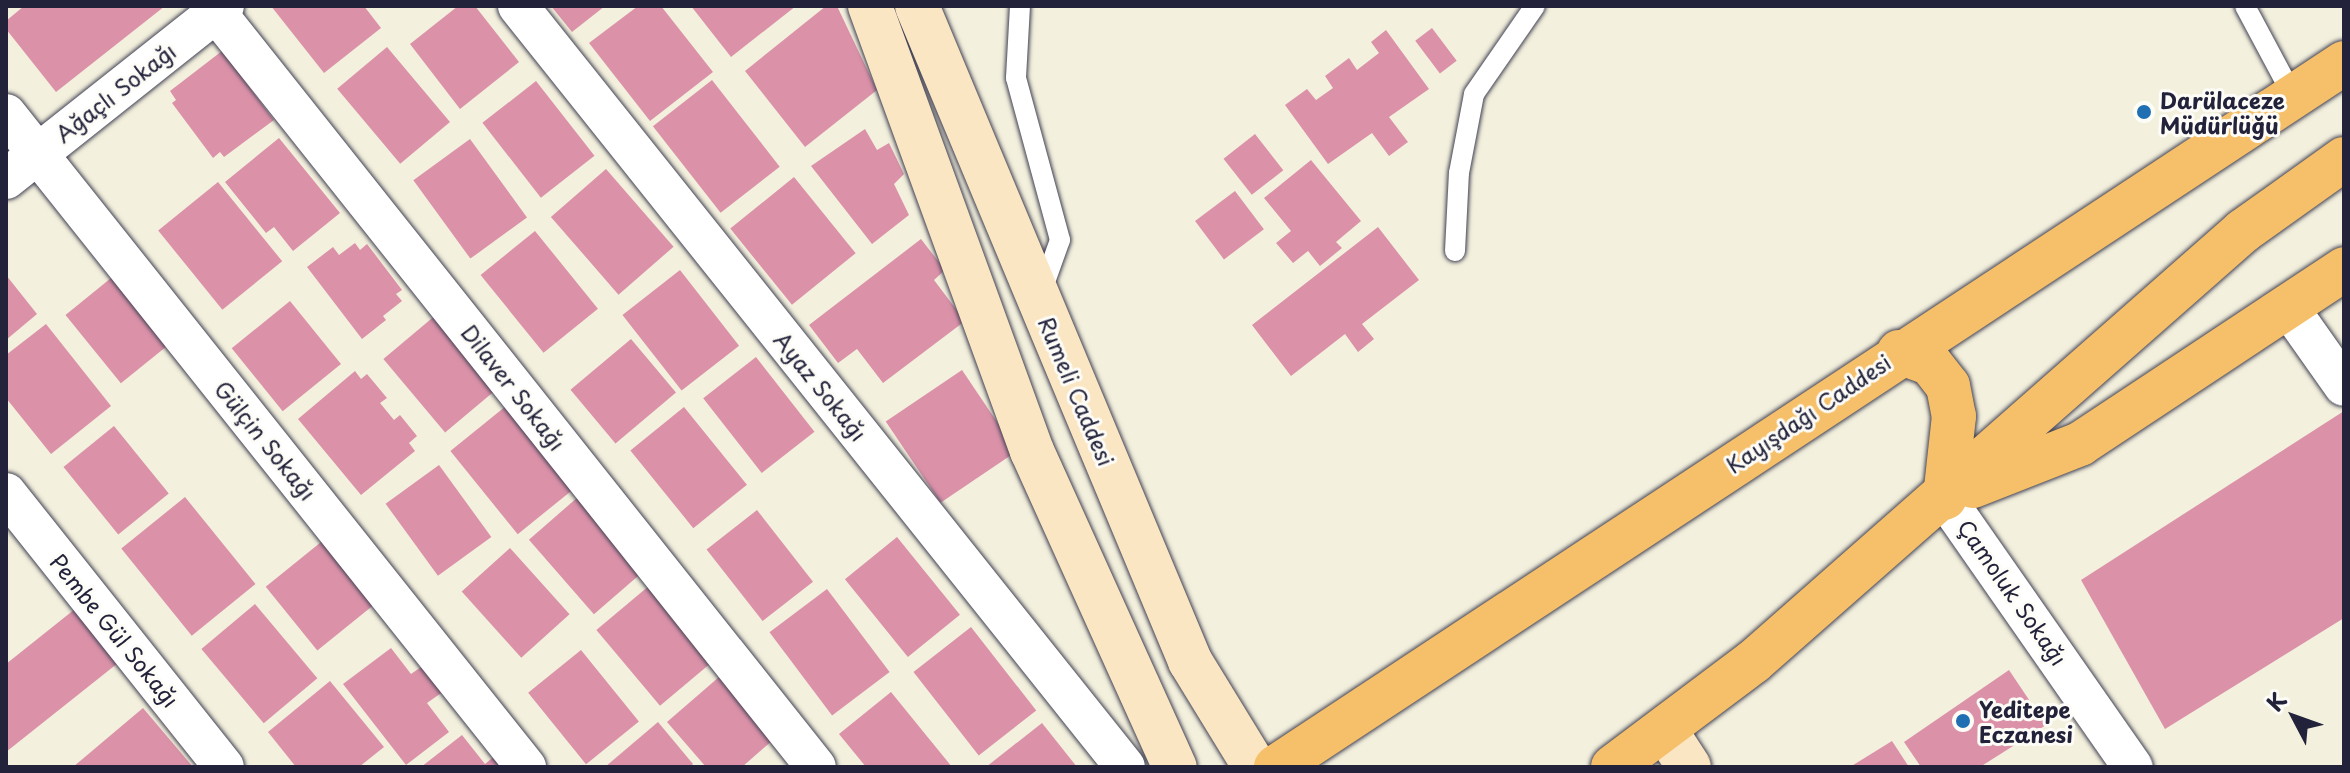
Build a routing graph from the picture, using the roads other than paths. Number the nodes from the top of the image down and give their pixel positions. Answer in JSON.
{"nodes":[{"id":1,"x":518,"y":6,"type":"edge"},
{"id":2,"x":870,"y":6,"type":"edge"},
{"id":3,"x":917,"y":6,"type":"edge"},
{"id":4,"x":1020,"y":6,"type":"edge"},
{"id":5,"x":1535,"y":6,"type":"edge"},
{"id":6,"x":2245,"y":6,"type":"edge"},
{"id":7,"x":217,"y":8,"type":"edge"},
{"id":8,"x":2344,"y":63,"type":"edge"},
{"id":9,"x":2293,"y":96,"type":"junction"},
{"id":10,"x":6,"y":114,"type":"edge"},
{"id":11,"x":38,"y":154,"type":"junction"},
{"id":12,"x":2344,"y":159,"type":"edge"},
{"id":13,"x":6,"y":179,"type":"edge"},
{"id":14,"x":1455,"y":251,"type":"dead end"},
{"id":15,"x":2344,"y":269,"type":"edge"},
{"id":16,"x":1038,"y":301,"type":"junction"},
{"id":17,"x":2289,"y":308,"type":"junction"},
{"id":18,"x":1899,"y":352,"type":"junction"},
{"id":19,"x":2344,"y":386,"type":"edge"},
{"id":20,"x":6,"y":493,"type":"edge"},
{"id":21,"x":1945,"y":498,"type":"junction"},
{"id":22,"x":1665,"y":730,"type":"junction"},
{"id":23,"x":224,"y":767,"type":"edge"},
{"id":24,"x":526,"y":767,"type":"edge"},
{"id":25,"x":816,"y":767,"type":"edge"},
{"id":26,"x":1125,"y":767,"type":"edge"},
{"id":27,"x":1175,"y":767,"type":"edge"},
{"id":28,"x":1255,"y":767,"type":"edge"},
{"id":29,"x":1274,"y":767,"type":"edge"},
{"id":30,"x":1303,"y":767,"type":"edge"},
{"id":31,"x":1613,"y":767,"type":"edge"},
{"id":32,"x":1689,"y":767,"type":"edge"},
{"id":33,"x":2133,"y":767,"type":"edge"}],
"edges":[{"from":1,"to":26,"type":"street","name":"Ayaz Sokağı"},
{"from":2,"to":27,"type":"street"},
{"from":3,"to":16,"type":"street","name":"Rumeli Caddesi"},
{"from":4,"to":16,"type":"lane"},
{"from":5,"to":14,"type":"lane"},
{"from":6,"to":9,"type":"lane"},
{"from":7,"to":11,"type":"street","name":"Ağaçlı Sokağı"},
{"from":7,"to":25,"type":"street","name":"Dilaver Sokağı"},
{"from":8,"to":9,"type":"main road","name":"Kayışdağı Caddesi"},
{"from":9,"to":18,"type":"main road","name":"Kayışdağı Caddesi"},
{"from":10,"to":11,"type":"street","name":"Gülçin Sokağı"},
{"from":11,"to":13,"type":"street","name":"Ağaçlı Sokağı"},
{"from":11,"to":24,"type":"street","name":"Gülçin Sokağı"},
{"from":12,"to":21,"type":"main road"},
{"from":15,"to":17,"type":"main road"},
{"from":16,"to":28,"type":"street","name":"Rumeli Caddesi"},
{"from":17,"to":19,"type":"street"},
{"from":17,"to":21,"type":"main road"},
{"from":18,"to":21,"type":"main road"},
{"from":18,"to":29,"type":"main road","name":"Kayışdağı Caddesi"},
{"from":20,"to":23,"type":"street","name":"Pembe Gül Sokağı"},
{"from":21,"to":22,"type":"main road"},
{"from":21,"to":33,"type":"street","name":"Çamoluk Sokağı"},
{"from":22,"to":31,"type":"main road"},
{"from":22,"to":32,"type":"street"},
{"from":29,"to":30,"type":"main road","name":"Kayışdağı Caddesi"}]}
